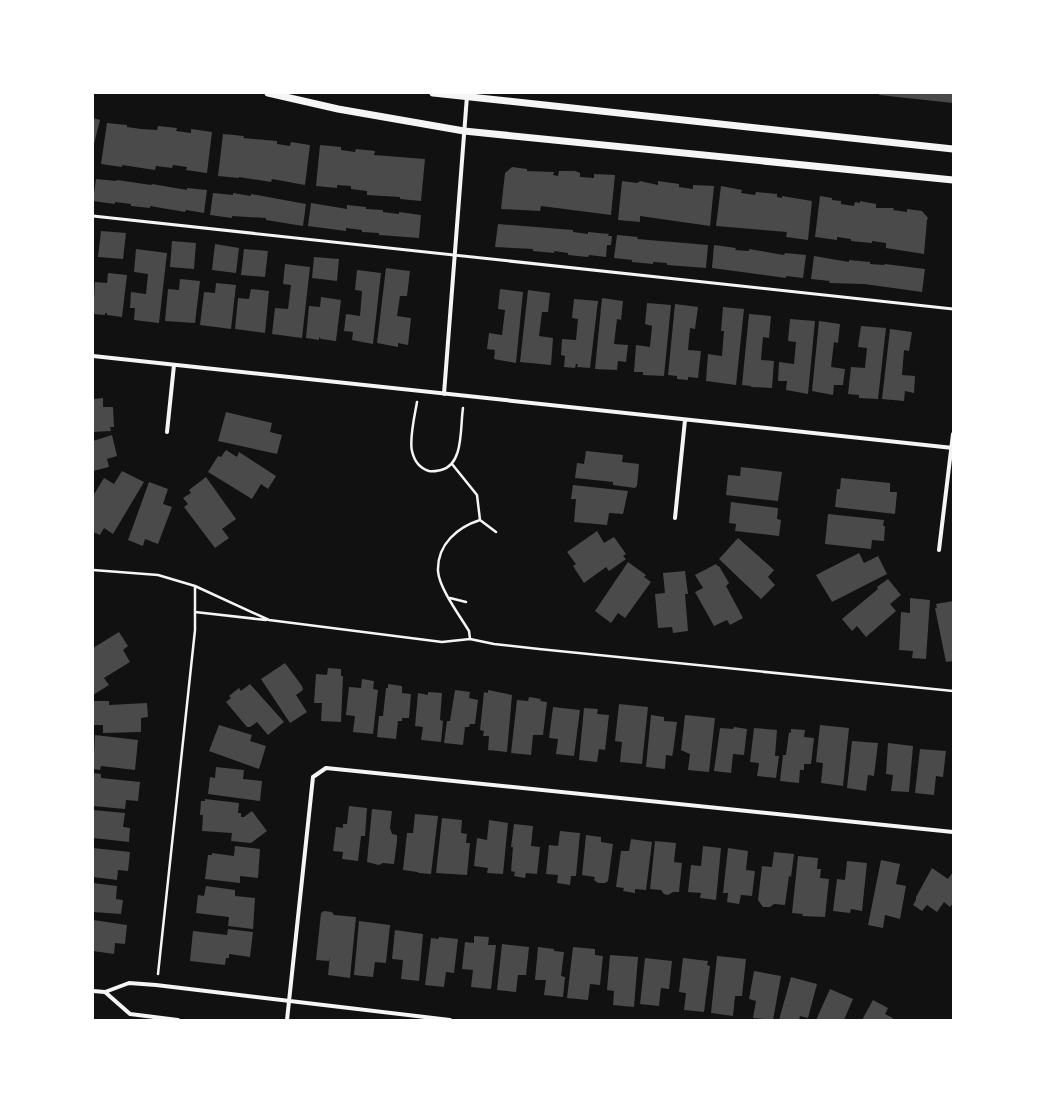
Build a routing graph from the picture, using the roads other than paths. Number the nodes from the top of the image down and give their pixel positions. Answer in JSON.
{"nodes":[{"id":1,"x":268,"y":93,"type":"edge"},
{"id":2,"x":433,"y":93,"type":"edge"},
{"id":3,"x":467,"y":95,"type":"edge"},
{"id":4,"x":464,"y":131,"type":"junction"},
{"id":5,"x":953,"y":149,"type":"edge"},
{"id":6,"x":953,"y":180,"type":"edge"},
{"id":7,"x":93,"y":216,"type":"edge"},
{"id":8,"x":454,"y":256,"type":"junction"},
{"id":9,"x":953,"y":309,"type":"edge"},
{"id":10,"x":93,"y":356,"type":"edge"},
{"id":11,"x":174,"y":365,"type":"junction"},
{"id":12,"x":444,"y":394,"type":"junction"},
{"id":13,"x":685,"y":420,"type":"junction"},
{"id":14,"x":168,"y":432,"type":"dead end"},
{"id":15,"x":953,"y":434,"type":"edge"},
{"id":16,"x":952,"y":448,"type":"edge"},
{"id":17,"x":675,"y":518,"type":"dead end"},
{"id":18,"x":938,"y":550,"type":"dead end"},
{"id":19,"x":953,"y":832,"type":"edge"},
{"id":20,"x":93,"y":991,"type":"edge"},
{"id":21,"x":105,"y":992,"type":"junction"},
{"id":22,"x":288,"y":1002,"type":"junction"},
{"id":23,"x":178,"y":1020,"type":"edge"},
{"id":24,"x":286,"y":1020,"type":"edge"},
{"id":25,"x":450,"y":1020,"type":"edge"}],
"edges":[{"from":1,"to":4,"type":"street"},
{"from":2,"to":3,"type":"street"},
{"from":3,"to":4,"type":"street"},
{"from":3,"to":5,"type":"street"},
{"from":4,"to":6,"type":"street"},
{"from":4,"to":8,"type":"street"},
{"from":7,"to":8,"type":"lane"},
{"from":8,"to":9,"type":"lane"},
{"from":8,"to":12,"type":"street"},
{"from":10,"to":11,"type":"street"},
{"from":11,"to":12,"type":"street"},
{"from":11,"to":14,"type":"street"},
{"from":12,"to":13,"type":"street"},
{"from":13,"to":16,"type":"street"},
{"from":13,"to":17,"type":"street"},
{"from":15,"to":16,"type":"street"},
{"from":16,"to":18,"type":"street"},
{"from":19,"to":22,"type":"street"},
{"from":20,"to":21,"type":"street"},
{"from":21,"to":22,"type":"street"},
{"from":21,"to":23,"type":"street"},
{"from":22,"to":24,"type":"street"},
{"from":22,"to":25,"type":"street"}]}
